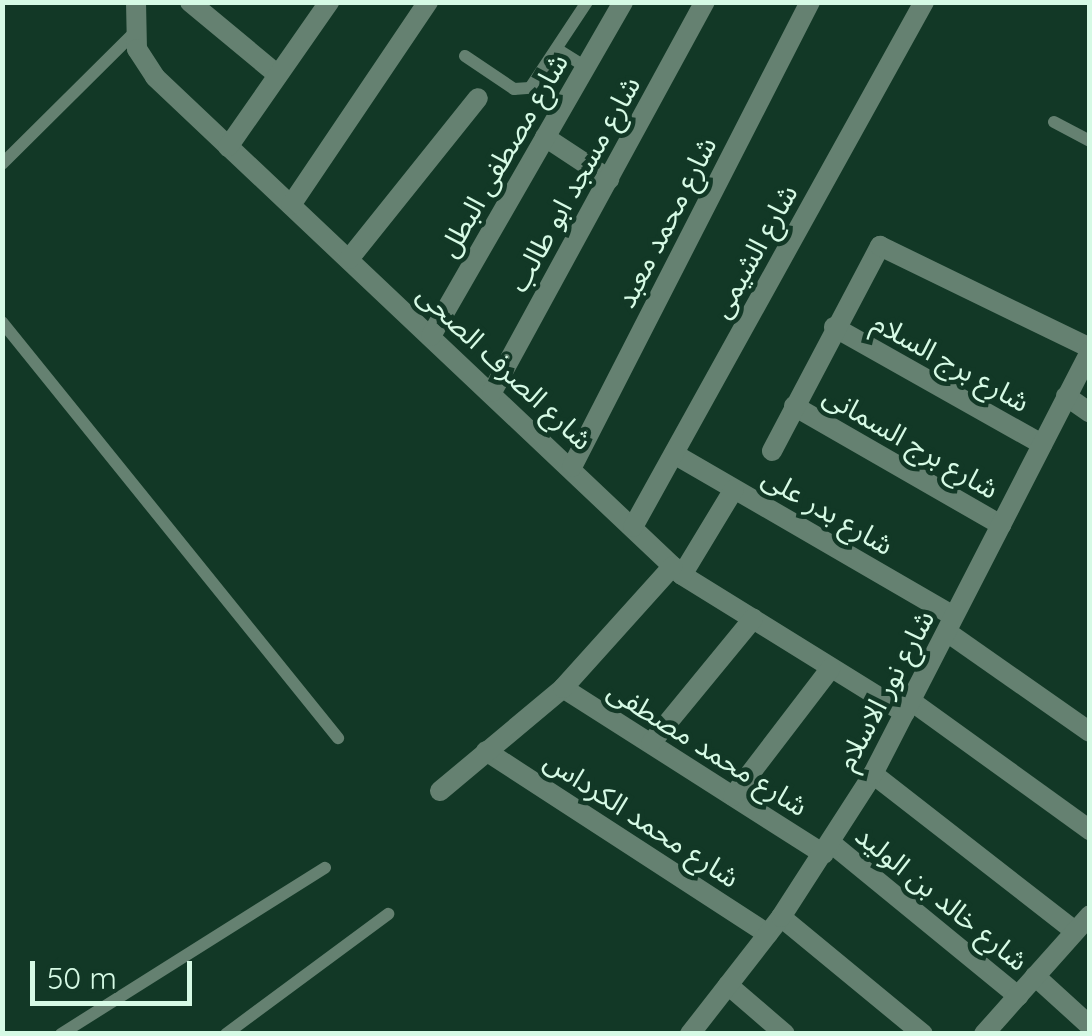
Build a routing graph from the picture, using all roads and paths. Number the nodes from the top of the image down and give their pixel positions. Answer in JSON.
{"nodes":[{"id":1,"x":136,"y":2,"type":"edge"},
{"id":2,"x":190,"y":2,"type":"edge"},
{"id":3,"x":428,"y":2,"type":"edge"},
{"id":4,"x":587,"y":2,"type":"edge"},
{"id":5,"x":623,"y":2,"type":"edge"},
{"id":6,"x":706,"y":2,"type":"edge"},
{"id":7,"x":810,"y":2,"type":"edge"},
{"id":8,"x":924,"y":2,"type":"edge"},
{"id":9,"x":323,"y":5,"type":"edge"},
{"id":10,"x":134,"y":33,"type":"junction"},
{"id":11,"x":557,"y":49,"type":"junction"},
{"id":12,"x":465,"y":56,"type":"dead end"},
{"id":13,"x":586,"y":67,"type":"junction"},
{"id":14,"x":278,"y":75,"type":"junction"},
{"id":15,"x":478,"y":98,"type":"dead end"},
{"id":16,"x":1054,"y":122,"type":"dead end"},
{"id":17,"x":545,"y":137,"type":"junction"},
{"id":18,"x":1090,"y":141,"type":"edge"},
{"id":19,"x":228,"y":147,"type":"junction"},
{"id":20,"x":2,"y":164,"type":"edge"},
{"id":21,"x":609,"y":178,"type":"junction"},
{"id":22,"x":291,"y":206,"type":"junction"},
{"id":23,"x":349,"y":259,"type":"junction"},
{"id":24,"x":2,"y":322,"type":"edge"},
{"id":25,"x":834,"y":327,"type":"junction"},
{"id":26,"x":431,"y":336,"type":"junction"},
{"id":27,"x":1090,"y":350,"type":"edge"},
{"id":28,"x":492,"y":392,"type":"junction"},
{"id":29,"x":1066,"y":396,"type":"junction"},
{"id":30,"x":794,"y":406,"type":"junction"},
{"id":31,"x":1090,"y":412,"type":"edge"},
{"id":32,"x":1042,"y":444,"type":"junction"},
{"id":33,"x":772,"y":451,"type":"dead end"},
{"id":34,"x":674,"y":454,"type":"junction"},
{"id":35,"x":572,"y":467,"type":"junction"},
{"id":36,"x":734,"y":489,"type":"junction"},
{"id":37,"x":1001,"y":525,"type":"junction"},
{"id":38,"x":633,"y":527,"type":"junction"},
{"id":39,"x":678,"y":570,"type":"junction"},
{"id":40,"x":753,"y":619,"type":"junction"},
{"id":41,"x":950,"y":624,"type":"junction"},
{"id":42,"x":832,"y":668,"type":"junction"},
{"id":43,"x":563,"y":688,"type":"junction"},
{"id":44,"x":908,"y":707,"type":"junction"},
{"id":45,"x":1090,"y":732,"type":"edge"},
{"id":46,"x":338,"y":738,"type":"dead end"},
{"id":47,"x":651,"y":743,"type":"junction"},
{"id":48,"x":486,"y":752,"type":"junction"},
{"id":49,"x":873,"y":774,"type":"junction"},
{"id":50,"x":440,"y":791,"type":"dead end"},
{"id":51,"x":733,"y":796,"type":"junction"},
{"id":52,"x":1090,"y":830,"type":"edge"},
{"id":53,"x":828,"y":849,"type":"junction"},
{"id":54,"x":325,"y":868,"type":"dead end"},
{"id":55,"x":388,"y":914,"type":"dead end"},
{"id":56,"x":1082,"y":923,"type":"edge"},
{"id":57,"x":775,"y":925,"type":"junction"},
{"id":58,"x":1035,"y":976,"type":"junction"},
{"id":59,"x":728,"y":985,"type":"junction"},
{"id":60,"x":1018,"y":996,"type":"junction"},
{"id":61,"x":1090,"y":1026,"type":"edge"},
{"id":62,"x":691,"y":1032,"type":"edge"},
{"id":63,"x":986,"y":1033,"type":"edge"},
{"id":64,"x":60,"y":1034,"type":"edge"},
{"id":65,"x":226,"y":1034,"type":"edge"},
{"id":66,"x":785,"y":1034,"type":"edge"},
{"id":67,"x":924,"y":1034,"type":"edge"}],
"edges":[{"from":1,"to":10,"type":"street","name":"شارع الصرف الصحى"},
{"from":2,"to":14,"type":"street"},
{"from":3,"to":22,"type":"street"},
{"from":4,"to":11,"type":"lane"},
{"from":5,"to":13,"type":"street","name":"شارع مصطفى البطل"},
{"from":6,"to":21,"type":"street","name":"شارع مسجد ابو طالب"},
{"from":7,"to":35,"type":"street","name":"شارع محمد معبد"},
{"from":8,"to":34,"type":"street","name":"شارع الشيمى"},
{"from":9,"to":14,"type":"street"},
{"from":10,"to":19,"type":"street","name":"شارع الصرف الصحى"},
{"from":10,"to":20,"type":"lane"},
{"from":11,"to":12,"type":"lane"},
{"from":11,"to":13,"type":"lane"},
{"from":13,"to":17,"type":"street","name":"شارع مصطفى البطل"},
{"from":14,"to":19,"type":"street"},
{"from":15,"to":23,"type":"street"},
{"from":16,"to":18,"type":"lane"},
{"from":17,"to":21,"type":"street"},
{"from":17,"to":26,"type":"street","name":"شارع مصطفى البطل"},
{"from":19,"to":22,"type":"street","name":"شارع الصرف الصحى"},
{"from":21,"to":28,"type":"street","name":"شارع مسجد ابو طالب"},
{"from":22,"to":23,"type":"street","name":"شارع الصرف الصحى"},
{"from":23,"to":26,"type":"street","name":"شارع الصرف الصحى"},
{"from":24,"to":46,"type":"lane"},
{"from":25,"to":27,"type":"street"},
{"from":25,"to":30,"type":"street"},
{"from":25,"to":32,"type":"street","name":"شارع برج السلام"},
{"from":26,"to":28,"type":"street","name":"شارع الصرف الصحى"},
{"from":27,"to":29,"type":"street","name":"شارع نور الاسلام"},
{"from":28,"to":35,"type":"street","name":"شارع الصرف الصحى"},
{"from":29,"to":31,"type":"street"},
{"from":29,"to":32,"type":"street","name":"شارع نور الاسلام"},
{"from":30,"to":33,"type":"street"},
{"from":30,"to":37,"type":"street","name":"شارع برج السمانى"},
{"from":32,"to":37,"type":"street","name":"شارع نور الاسلام"},
{"from":34,"to":36,"type":"street","name":"شارع بدر على"},
{"from":34,"to":38,"type":"street","name":"شارع الشيمى"},
{"from":35,"to":38,"type":"street","name":"شارع الصرف الصحى"},
{"from":36,"to":39,"type":"street"},
{"from":36,"to":41,"type":"street","name":"شارع بدر على"},
{"from":37,"to":41,"type":"street","name":"شارع نور الاسلام"},
{"from":38,"to":39,"type":"street","name":"شارع الصرف الصحى"},
{"from":39,"to":40,"type":"street","name":"شارع الصرف الصحى"},
{"from":39,"to":43,"type":"street"},
{"from":40,"to":42,"type":"street","name":"شارع الصرف الصحى"},
{"from":40,"to":47,"type":"street"},
{"from":41,"to":44,"type":"street","name":"شارع نور الاسلام"},
{"from":41,"to":45,"type":"street","name":"شارع بدر على"},
{"from":42,"to":44,"type":"street","name":"شارع الصرف الصحى"},
{"from":42,"to":51,"type":"street"},
{"from":43,"to":47,"type":"street","name":"شارع محمد مصطفى"},
{"from":43,"to":48,"type":"street"},
{"from":44,"to":49,"type":"street","name":"شارع نور الاسلام"},
{"from":44,"to":52,"type":"street","name":"شارع الصرف الصحى"},
{"from":47,"to":51,"type":"street","name":"شارع محمد مصطفى"},
{"from":48,"to":50,"type":"street"},
{"from":48,"to":57,"type":"street","name":"شارع محمد الكرداس"},
{"from":49,"to":53,"type":"street","name":"شارع نور الاسلام"},
{"from":49,"to":56,"type":"street"},
{"from":51,"to":53,"type":"street","name":"شارع محمد مصطفى"},
{"from":53,"to":57,"type":"street","name":"شارع نور الاسلام"},
{"from":53,"to":60,"type":"street","name":"شارع خالد بن الوليد"},
{"from":54,"to":64,"type":"lane"},
{"from":55,"to":65,"type":"lane"},
{"from":56,"to":58,"type":"street"},
{"from":57,"to":59,"type":"street","name":"شارع نور الاسلام"},
{"from":57,"to":67,"type":"street","name":"شارع محمد الكرداس"},
{"from":58,"to":60,"type":"street"},
{"from":58,"to":61,"type":"street"},
{"from":59,"to":62,"type":"street","name":"شارع نور الاسلام"},
{"from":59,"to":66,"type":"street"},
{"from":60,"to":63,"type":"street"}]}
